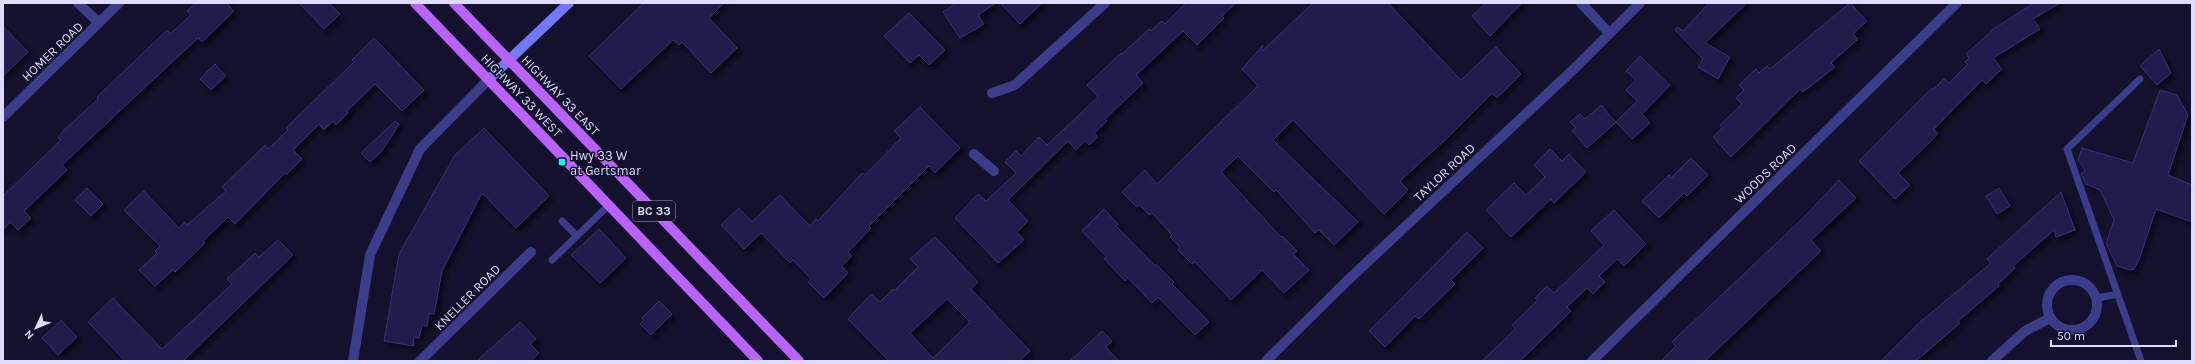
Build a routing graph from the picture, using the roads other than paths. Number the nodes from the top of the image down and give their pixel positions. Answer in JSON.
{"nodes":[{"id":1,"x":78,"y":3,"type":"edge"},
{"id":2,"x":119,"y":3,"type":"edge"},
{"id":3,"x":415,"y":3,"type":"edge"},
{"id":4,"x":454,"y":3,"type":"edge"},
{"id":5,"x":569,"y":3,"type":"edge"},
{"id":6,"x":1105,"y":3,"type":"edge"},
{"id":7,"x":1581,"y":3,"type":"edge"},
{"id":8,"x":1640,"y":3,"type":"edge"},
{"id":9,"x":1957,"y":3,"type":"edge"},
{"id":10,"x":99,"y":23,"type":"junction"},
{"id":11,"x":1609,"y":33,"type":"junction"},
{"id":12,"x":509,"y":60,"type":"junction"},
{"id":13,"x":488,"y":79,"type":"junction"},
{"id":14,"x":2140,"y":79,"type":"dead end"},
{"id":15,"x":992,"y":93,"type":"dead end"},
{"id":16,"x":3,"y":117,"type":"edge"},
{"id":17,"x":974,"y":154,"type":"dead end"},
{"id":18,"x":994,"y":171,"type":"dead end"},
{"id":19,"x":609,"y":205,"type":"junction"},
{"id":20,"x":562,"y":221,"type":"dead end"},
{"id":21,"x":577,"y":236,"type":"junction"},
{"id":22,"x":531,"y":252,"type":"dead end"},
{"id":23,"x":552,"y":260,"type":"dead end"},
{"id":24,"x":2118,"y":294,"type":"junction"},
{"id":25,"x":2097,"y":298,"type":"junction"},
{"id":26,"x":2050,"y":318,"type":"junction"},
{"id":27,"x":353,"y":361,"type":"edge"},
{"id":28,"x":420,"y":361,"type":"edge"},
{"id":29,"x":758,"y":361,"type":"edge"},
{"id":30,"x":799,"y":361,"type":"edge"},
{"id":31,"x":1266,"y":361,"type":"edge"},
{"id":32,"x":1592,"y":361,"type":"edge"},
{"id":33,"x":1992,"y":361,"type":"edge"},
{"id":34,"x":2141,"y":361,"type":"edge"}],
"edges":[{"from":1,"to":10,"type":"street"},
{"from":2,"to":10,"type":"street","name":"HOMER ROAD"},
{"from":3,"to":13,"type":"main road","name":"HIGHWAY 33 WEST","number":"BC 33"},
{"from":4,"to":12,"type":"main road","name":"HIGHWAY 33 EAST","number":"BC 33"},
{"from":5,"to":12,"type":"street"},
{"from":6,"to":15,"type":"street"},
{"from":7,"to":11,"type":"street"},
{"from":8,"to":11,"type":"street","name":"TAYLOR ROAD"},
{"from":9,"to":32,"type":"street","name":"WOODS ROAD"},
{"from":10,"to":16,"type":"street","name":"HOMER ROAD"},
{"from":11,"to":31,"type":"street","name":"TAYLOR ROAD"},
{"from":12,"to":13,"type":"street"},
{"from":12,"to":30,"type":"main road","name":"HIGHWAY 33 EAST","number":"BC 33"},
{"from":13,"to":19,"type":"main road","name":"HIGHWAY 33 WEST","number":"BC 33"},
{"from":13,"to":27,"type":"street"},
{"from":14,"to":24,"type":"lane"},
{"from":17,"to":18,"type":"street"},
{"from":19,"to":21,"type":"lane"},
{"from":19,"to":29,"type":"main road","name":"HIGHWAY 33 WEST","number":"BC 33"},
{"from":20,"to":21,"type":"lane"},
{"from":21,"to":23,"type":"lane"},
{"from":22,"to":28,"type":"street","name":"KNELLER ROAD"},
{"from":24,"to":25,"type":"lane"},
{"from":24,"to":34,"type":"lane"},
{"from":25,"to":26,"type":"street"},
{"from":25,"to":26,"type":"street"},
{"from":26,"to":33,"type":"street"}]}
